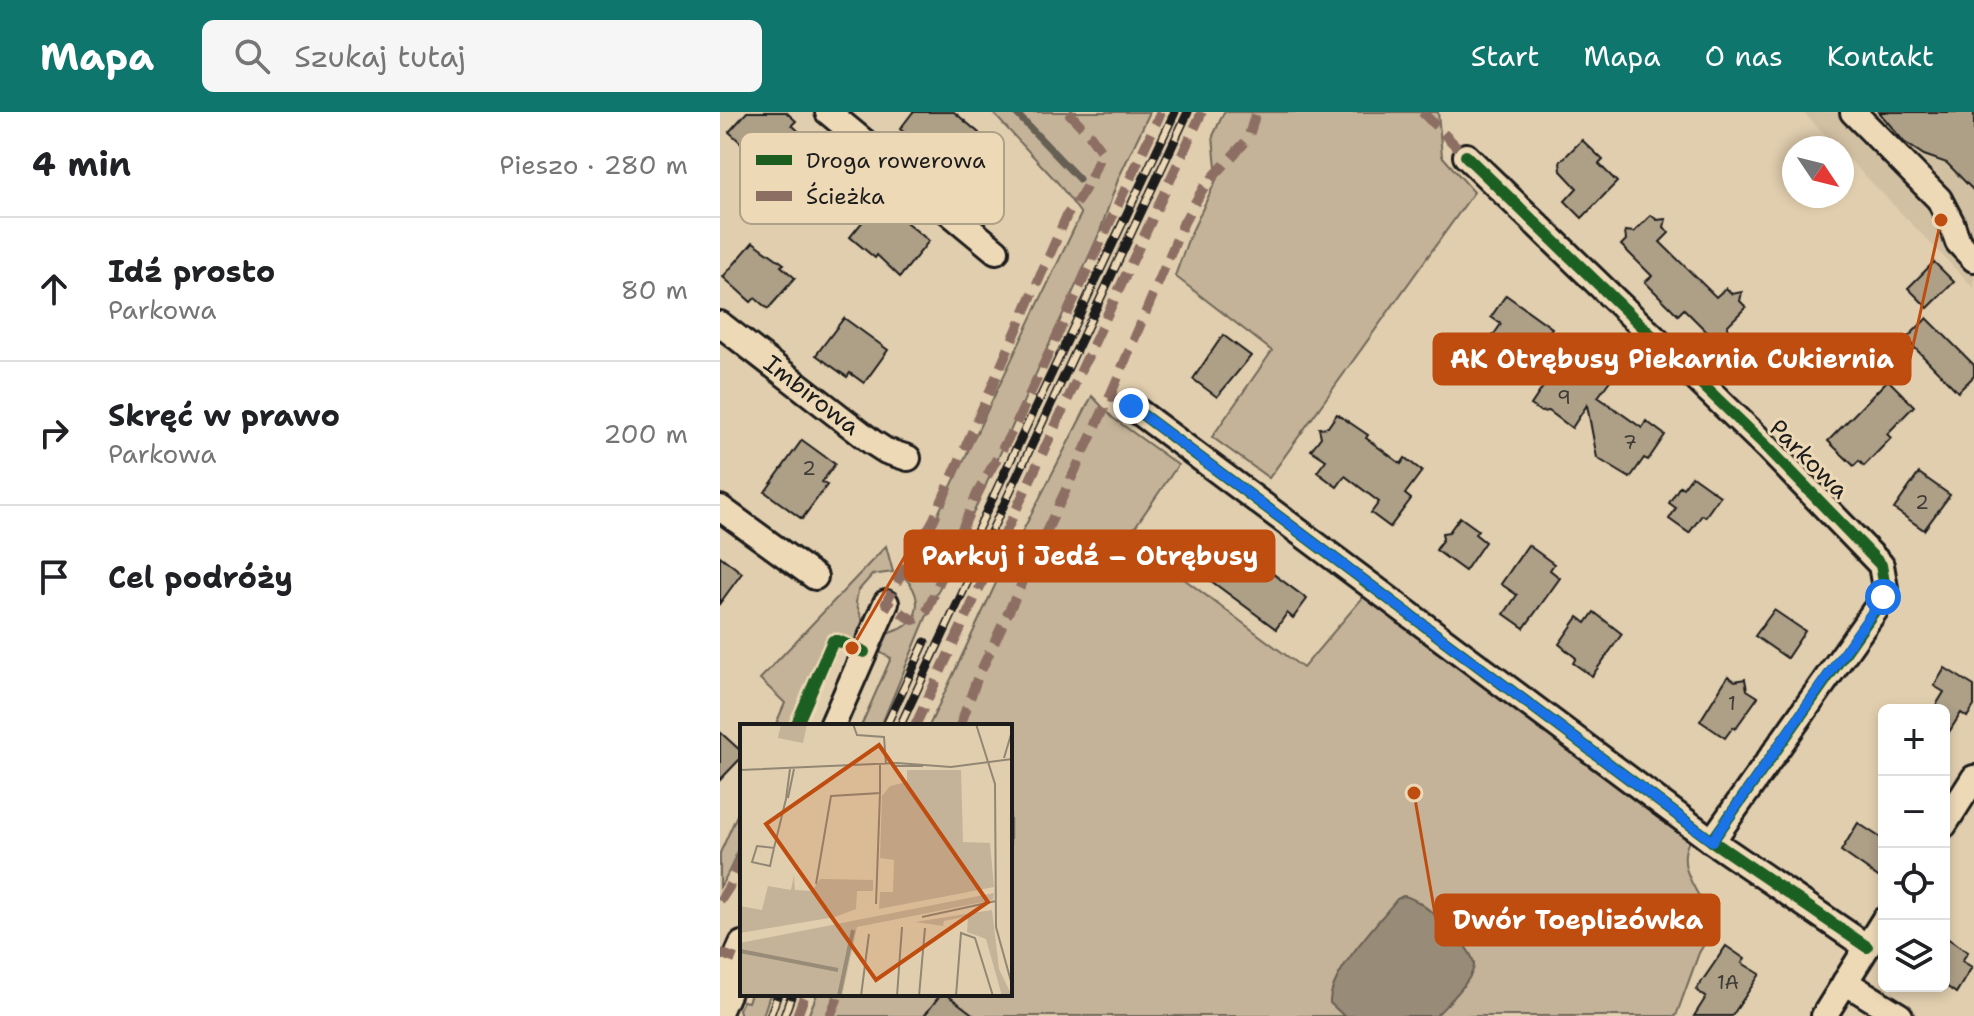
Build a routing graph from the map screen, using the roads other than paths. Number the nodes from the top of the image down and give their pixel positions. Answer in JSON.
{"nodes":[{"id":1,"x":828,"y":112,"type":"edge"},
{"id":2,"x":1853,"y":112,"type":"edge"},
{"id":3,"x":852,"y":132,"type":"edge"},
{"id":4,"x":1466,"y":156,"type":"dead end"},
{"id":5,"x":963,"y":224,"type":"edge"},
{"id":6,"x":996,"y":251,"type":"dead end"},
{"id":7,"x":1974,"y":259,"type":"edge"},
{"id":8,"x":720,"y":324,"type":"edge"},
{"id":9,"x":1131,"y":406,"type":"dead end"},
{"id":10,"x":908,"y":458,"type":"dead end"},
{"id":11,"x":720,"y":508,"type":"edge"},
{"id":12,"x":815,"y":577,"type":"dead end"},
{"id":13,"x":886,"y":603,"type":"dead end"},
{"id":14,"x":833,"y":724,"type":"edge"},
{"id":15,"x":1974,"y":778,"type":"edge"},
{"id":16,"x":1950,"y":816,"type":"edge"},
{"id":17,"x":1712,"y":841,"type":"junction"},
{"id":18,"x":1878,"y":930,"type":"edge"},
{"id":19,"x":1867,"y":947,"type":"junction"},
{"id":20,"x":740,"y":948,"type":"edge"},
{"id":21,"x":723,"y":984,"type":"edge"},
{"id":22,"x":1835,"y":998,"type":"edge"},
{"id":23,"x":720,"y":1010,"type":"edge"},
{"id":24,"x":1803,"y":1016,"type":"edge"},
{"id":25,"x":1900,"y":1016,"type":"edge"}],
"edges":[{"from":1,"to":3,"type":"street"},
{"from":2,"to":7,"type":"street"},
{"from":4,"to":17,"type":"street","name":"Parkowa"},
{"from":5,"to":6,"type":"street"},
{"from":8,"to":10,"type":"street","name":"Imbirowa"},
{"from":9,"to":17,"type":"street"},
{"from":11,"to":12,"type":"street"},
{"from":13,"to":14,"type":"street"},
{"from":15,"to":16,"type":"street"},
{"from":17,"to":19,"type":"street"},
{"from":18,"to":19,"type":"street"},
{"from":19,"to":22,"type":"street"},
{"from":20,"to":21,"type":"street"},
{"from":21,"to":23,"type":"street"},
{"from":22,"to":24,"type":"street"},
{"from":22,"to":25,"type":"street"}]}
